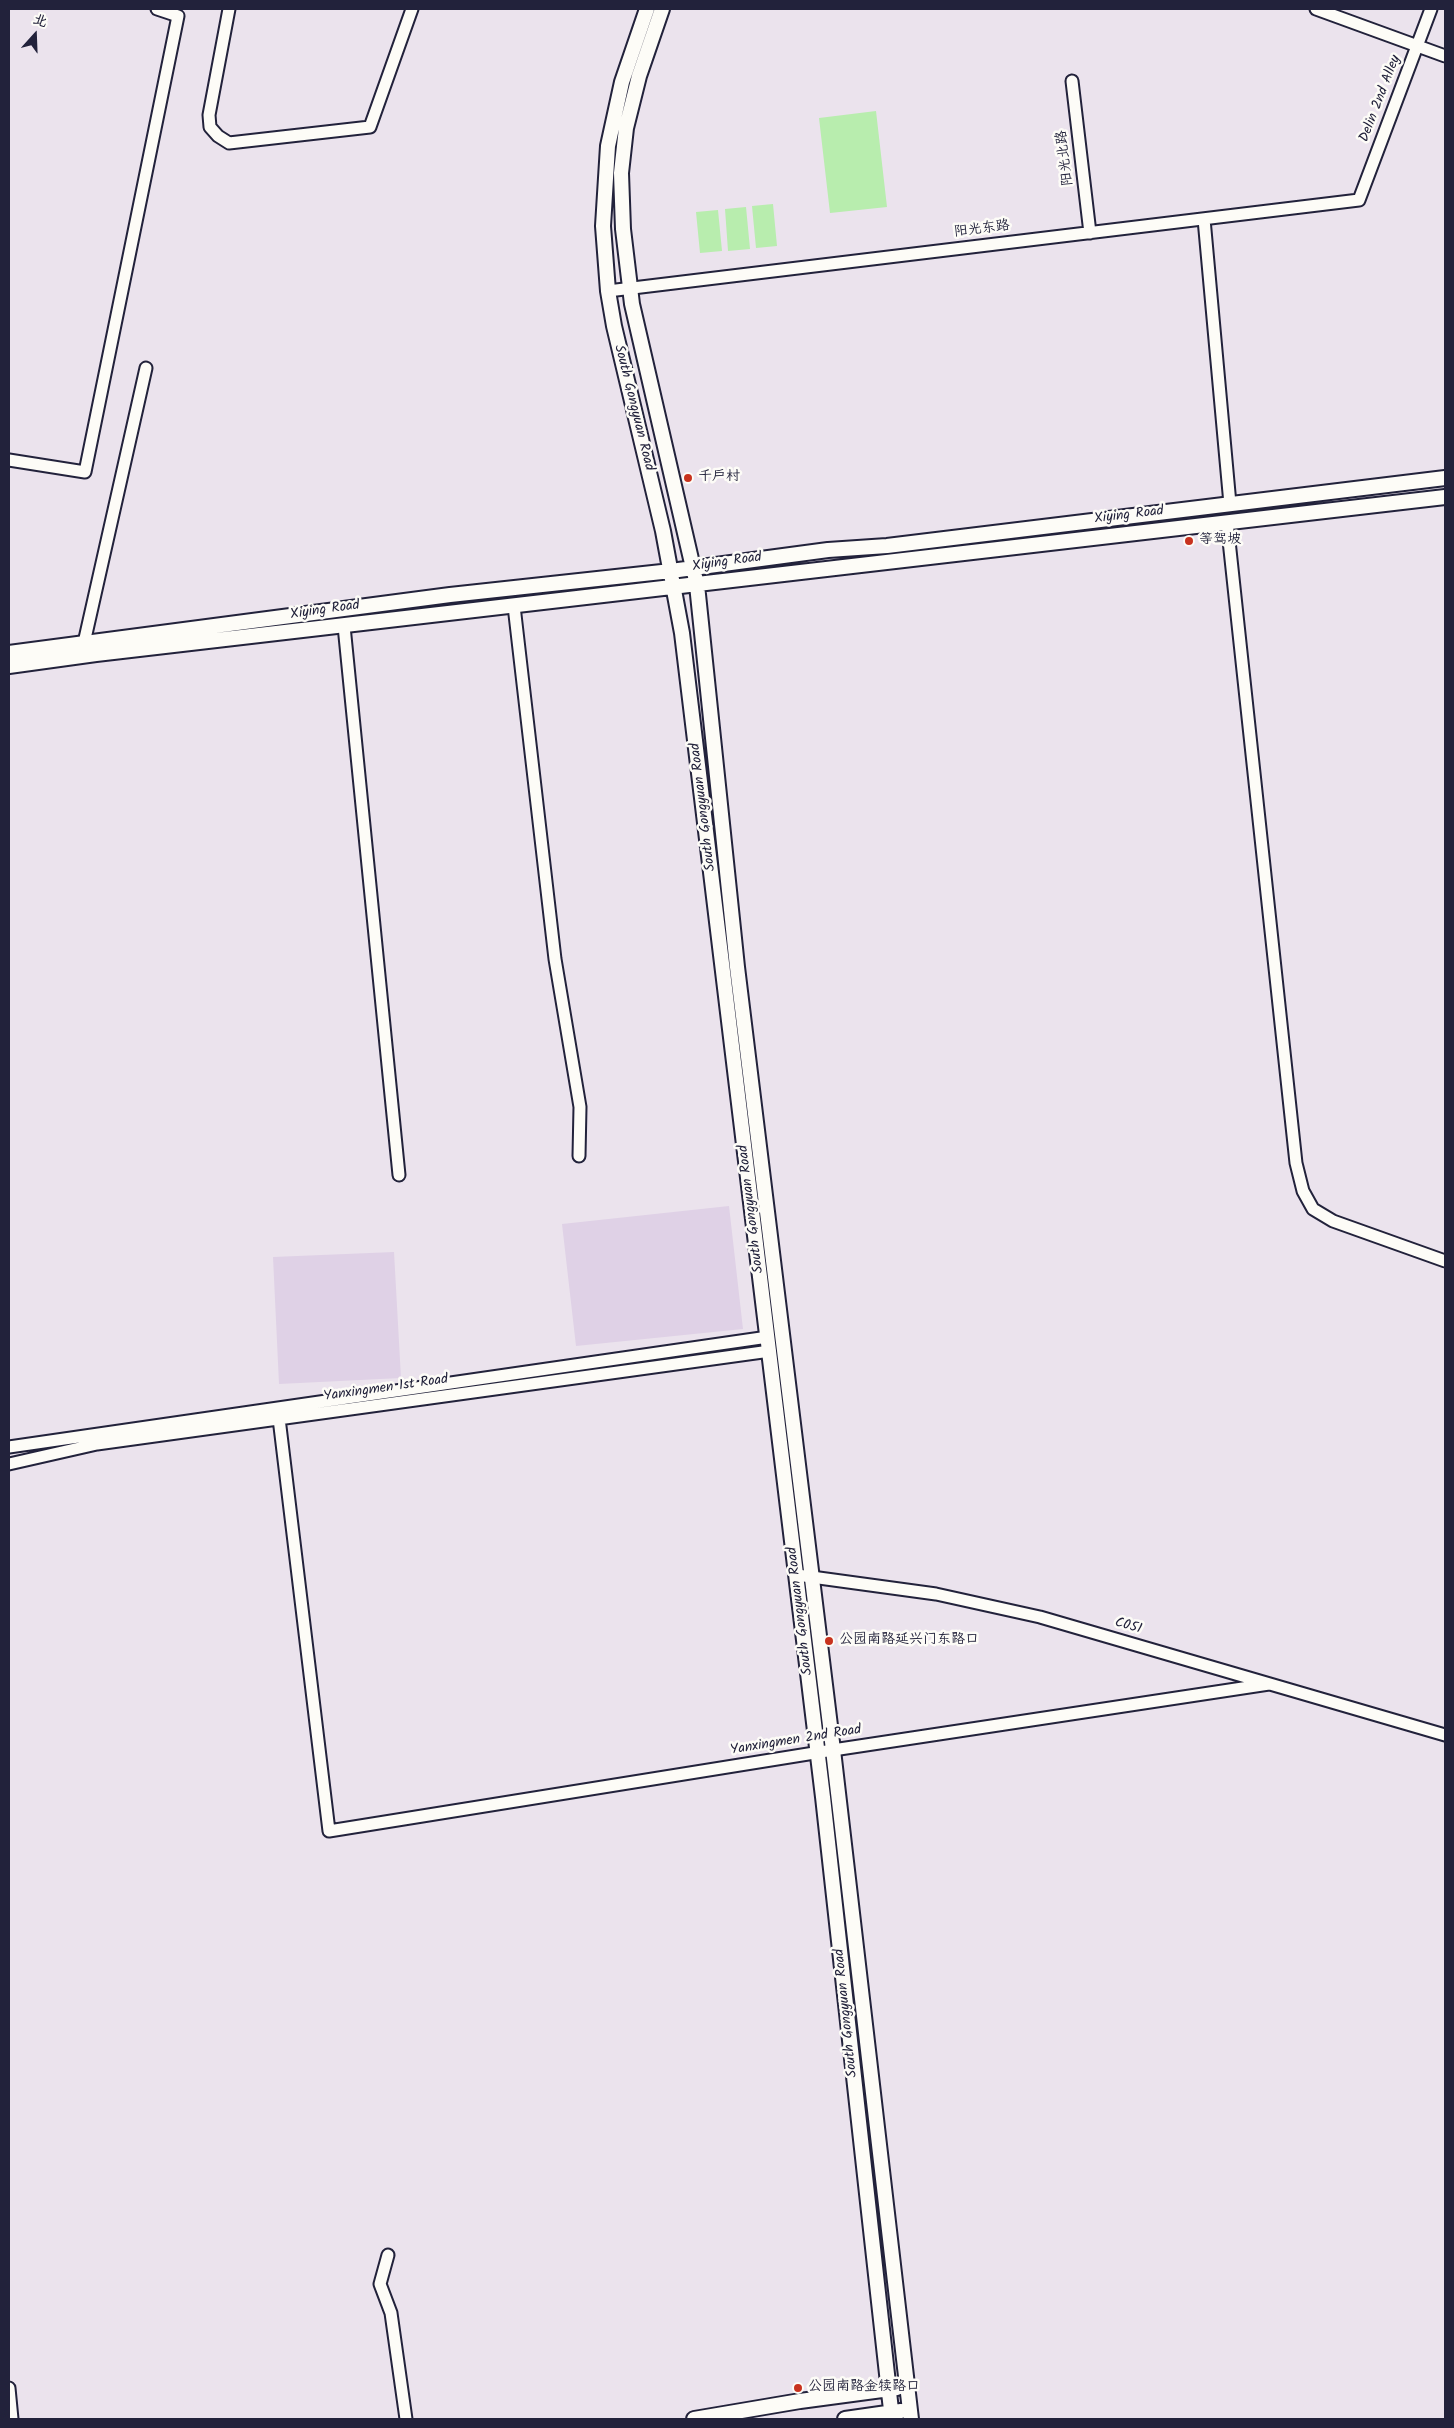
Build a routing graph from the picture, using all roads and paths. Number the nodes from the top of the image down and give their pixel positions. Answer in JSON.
{"nodes":[{"id":1,"x":157,"y":9,"type":"edge"},
{"id":2,"x":229,"y":9,"type":"edge"},
{"id":3,"x":412,"y":9,"type":"edge"},
{"id":4,"x":647,"y":9,"type":"edge"},
{"id":5,"x":662,"y":9,"type":"edge"},
{"id":6,"x":1316,"y":9,"type":"edge"},
{"id":7,"x":1431,"y":9,"type":"edge"},
{"id":8,"x":1417,"y":46,"type":"junction"},
{"id":9,"x":1445,"y":56,"type":"edge"},
{"id":10,"x":1072,"y":81,"type":"dead end"},
{"id":11,"x":1359,"y":200,"type":"joint"},
{"id":12,"x":1204,"y":219,"type":"junction"},
{"id":13,"x":1090,"y":233,"type":"junction"},
{"id":14,"x":630,"y":288,"type":"junction"},
{"id":15,"x":608,"y":291,"type":"junction"},
{"id":16,"x":146,"y":368,"type":"dead end"},
{"id":17,"x":9,"y":460,"type":"edge"},
{"id":18,"x":1445,"y":478,"type":"edge"},
{"id":19,"x":1445,"y":497,"type":"edge"},
{"id":20,"x":1230,"y":504,"type":"junction"},
{"id":21,"x":1227,"y":522,"type":"junction"},
{"id":22,"x":694,"y":567,"type":"junction"},
{"id":23,"x":671,"y":571,"type":"junction"},
{"id":24,"x":697,"y":585,"type":"junction"},
{"id":25,"x":675,"y":588,"type":"junction"},
{"id":26,"x":514,"y":606,"type":"junction"},
{"id":27,"x":344,"y":626,"type":"junction"},
{"id":28,"x":84,"y":643,"type":"junction"},
{"id":29,"x":9,"y":653,"type":"edge"},
{"id":30,"x":9,"y":666,"type":"edge"},
{"id":31,"x":579,"y":1156,"type":"dead end"},
{"id":32,"x":399,"y":1175,"type":"dead end"},
{"id":33,"x":1445,"y":1261,"type":"edge"},
{"id":34,"x":769,"y":1344,"type":"junction"},
{"id":35,"x":278,"y":1414,"type":"junction"},
{"id":36,"x":9,"y":1447,"type":"edge"},
{"id":37,"x":9,"y":1464,"type":"edge"},
{"id":38,"x":797,"y":1575,"type":"junction"},
{"id":39,"x":811,"y":1577,"type":"junction"},
{"id":40,"x":1269,"y":1684,"type":"junction"},
{"id":41,"x":1445,"y":1735,"type":"edge"},
{"id":42,"x":833,"y":1750,"type":"junction"},
{"id":43,"x":818,"y":1753,"type":"junction"},
{"id":44,"x":388,"y":2255,"type":"dead end"},
{"id":45,"x":908,"y":2387,"type":"junction"},
{"id":46,"x":9,"y":2388,"type":"edge"},
{"id":47,"x":889,"y":2388,"type":"junction"},
{"id":48,"x":911,"y":2414,"type":"edge"},
{"id":49,"x":892,"y":2416,"type":"edge"},
{"id":50,"x":12,"y":2419,"type":"edge"},
{"id":51,"x":406,"y":2419,"type":"edge"},
{"id":52,"x":694,"y":2419,"type":"edge"},
{"id":53,"x":845,"y":2419,"type":"edge"}],
"edges":[{"from":1,"to":17,"type":"street"},
{"from":2,"to":3,"type":"street"},
{"from":4,"to":15,"type":"main road","name":"South Gongyuan Road"},
{"from":5,"to":14,"type":"main road","name":"South Gongyuan Road"},
{"from":6,"to":8,"type":"street"},
{"from":7,"to":8,"type":"street","name":"Delin 2nd Alley"},
{"from":8,"to":9,"type":"street"},
{"from":8,"to":11,"type":"street","name":"Delin 2nd Alley"},
{"from":10,"to":13,"type":"street","name":"阳光北路"},
{"from":11,"to":12,"type":"street","name":"阳光东路"},
{"from":12,"to":13,"type":"street","name":"阳光东路"},
{"from":12,"to":20,"type":"street"},
{"from":13,"to":14,"type":"street","name":"阳光东路"},
{"from":14,"to":15,"type":"street","name":"阳光东路"},
{"from":14,"to":22,"type":"main road","name":"South Gongyuan Road"},
{"from":15,"to":23,"type":"main road","name":"South Gongyuan Road"},
{"from":16,"to":28,"type":"street"},
{"from":18,"to":20,"type":"main road","name":"Xiying Road"},
{"from":19,"to":21,"type":"main road","name":"Xiying Road"},
{"from":20,"to":22,"type":"main road","name":"Xiying Road"},
{"from":21,"to":24,"type":"main road","name":"Xiying Road"},
{"from":21,"to":33,"type":"street"},
{"from":22,"to":23,"type":"main road","name":"Xiying Road"},
{"from":22,"to":24,"type":"main road","name":"South Gongyuan Road"},
{"from":23,"to":25,"type":"main road","name":"South Gongyuan Road"},
{"from":23,"to":28,"type":"main road","name":"Xiying Road"},
{"from":24,"to":25,"type":"main road","name":"Xiying Road"},
{"from":24,"to":39,"type":"main road","name":"South Gongyuan Road"},
{"from":25,"to":26,"type":"main road","name":"Xiying Road"},
{"from":25,"to":34,"type":"main road","name":"South Gongyuan Road"},
{"from":26,"to":27,"type":"main road","name":"Xiying Road"},
{"from":26,"to":31,"type":"street"},
{"from":27,"to":30,"type":"main road","name":"Xiying Road"},
{"from":27,"to":32,"type":"street"},
{"from":28,"to":29,"type":"main road","name":"Xiying Road"},
{"from":34,"to":35,"type":"street","name":"Yanxingmen 1st Road"},
{"from":34,"to":38,"type":"main road","name":"South Gongyuan Road"},
{"from":35,"to":36,"type":"street","name":"Yanxingmen 1st Road"},
{"from":35,"to":37,"type":"street","name":"Yanxingmen 1st Road"},
{"from":35,"to":43,"type":"street","name":"Yanxingmen 2nd Road"},
{"from":38,"to":39,"type":"street","name":"C051"},
{"from":38,"to":43,"type":"main road","name":"South Gongyuan Road"},
{"from":39,"to":40,"type":"street","name":"C051"},
{"from":39,"to":42,"type":"main road","name":"South Gongyuan Road"},
{"from":40,"to":41,"type":"street","name":"C051"},
{"from":40,"to":42,"type":"street","name":"Yanxingmen 2nd Road"},
{"from":42,"to":43,"type":"street","name":"Yanxingmen 2nd Road"},
{"from":42,"to":45,"type":"main road","name":"South Gongyuan Road"},
{"from":43,"to":47,"type":"main road","name":"South Gongyuan Road"},
{"from":44,"to":51,"type":"street"},
{"from":45,"to":47,"type":"main road"},
{"from":45,"to":48,"type":"main road","name":"South Gongyuan Road"},
{"from":46,"to":50,"type":"street"},
{"from":47,"to":49,"type":"main road","name":"South Gongyuan Road"},
{"from":47,"to":52,"type":"main road"},
{"from":48,"to":49,"type":"main road"},
{"from":49,"to":53,"type":"main road"}]}
